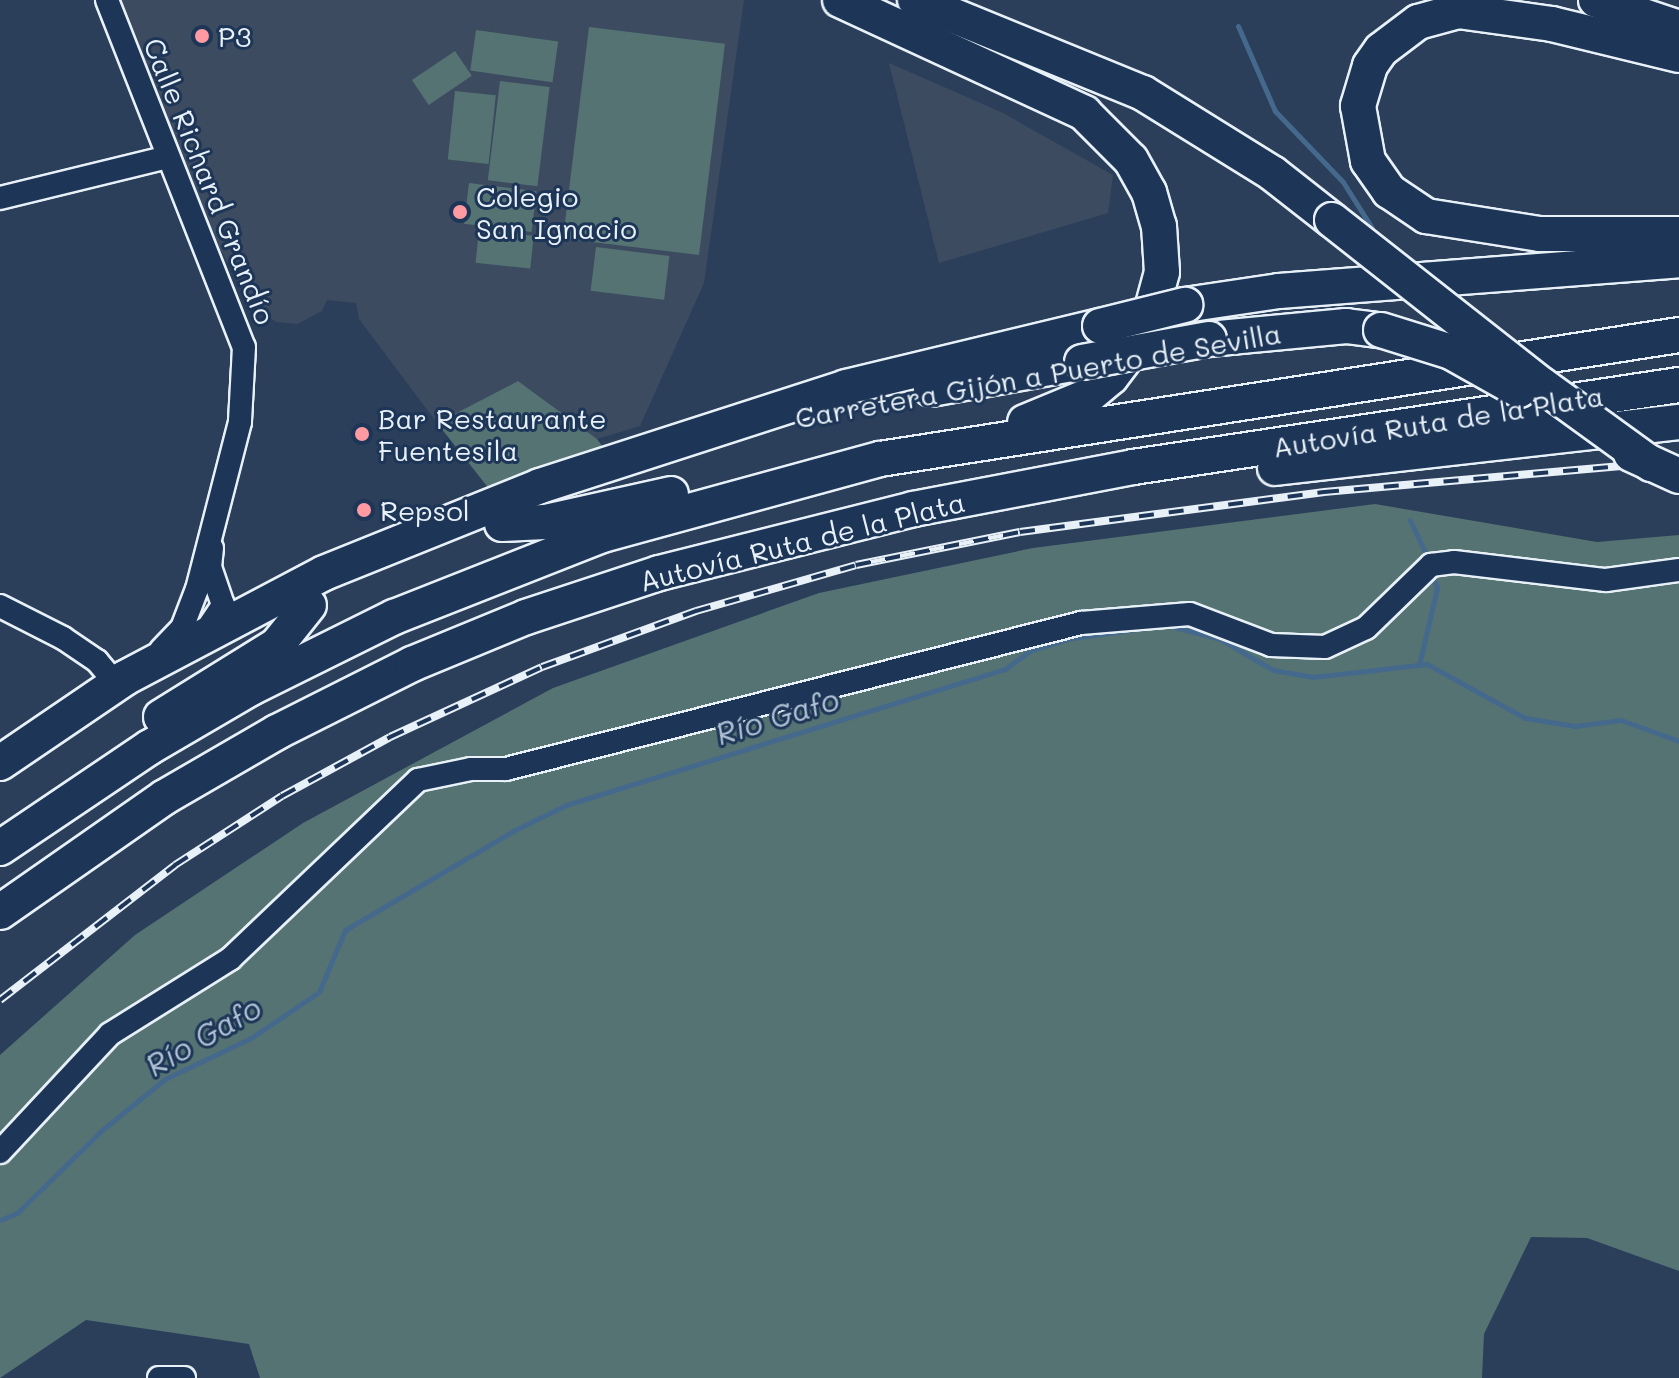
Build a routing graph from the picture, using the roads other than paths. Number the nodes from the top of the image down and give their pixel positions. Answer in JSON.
{"nodes":[{"id":1,"x":107,"y":0,"type":"edge"},
{"id":2,"x":840,"y":0,"type":"edge"},
{"id":3,"x":915,"y":0,"type":"edge"},
{"id":4,"x":1498,"y":0,"type":"edge"},
{"id":5,"x":1596,"y":0,"type":"edge"},
{"id":6,"x":1679,"y":28,"type":"edge"},
{"id":7,"x":1679,"y":54,"type":"edge"},
{"id":8,"x":168,"y":157,"type":"junction"},
{"id":9,"x":0,"y":198,"type":"edge"},
{"id":10,"x":1679,"y":234,"type":"edge"},
{"id":11,"x":1679,"y":260,"type":"edge"},
{"id":12,"x":1679,"y":335,"type":"edge"},
{"id":13,"x":1679,"y":385,"type":"edge"},
{"id":14,"x":1679,"y":422,"type":"edge"},
{"id":15,"x":653,"y":447,"type":"junction"},
{"id":16,"x":880,"y":459,"type":"junction"},
{"id":17,"x":1665,"y":470,"type":"edge"},
{"id":18,"x":783,"y":483,"type":"junction"},
{"id":19,"x":913,"y":509,"type":"junction"},
{"id":20,"x":502,"y":524,"type":"dead end"},
{"id":21,"x":213,"y":527,"type":"junction"},
{"id":22,"x":1679,"y":570,"type":"edge"},
{"id":23,"x":197,"y":589,"type":"junction"},
{"id":24,"x":309,"y":605,"type":"dead end"},
{"id":25,"x":0,"y":606,"type":"edge"},
{"id":26,"x":212,"y":625,"type":"junction"},
{"id":27,"x":120,"y":681,"type":"junction"},
{"id":28,"x":0,"y":763,"type":"edge"},
{"id":29,"x":0,"y":837,"type":"edge"},
{"id":30,"x":0,"y":848,"type":"edge"},
{"id":31,"x":0,"y":912,"type":"edge"},
{"id":32,"x":0,"y":1152,"type":"edge"},
{"id":33,"x":159,"y":1378,"type":"edge"},
{"id":34,"x":184,"y":1378,"type":"edge"}],
"edges":[{"from":1,"to":8,"type":"street","name":"Calle Richard Grandío"},
{"from":2,"to":16,"type":"highway"},
{"from":3,"to":17,"type":"highway","bridge":true},
{"from":4,"to":7,"type":"highway"},
{"from":5,"to":6,"type":"highway"},
{"from":7,"to":10,"type":"highway"},
{"from":8,"to":9,"type":"street"},
{"from":8,"to":21,"type":"street","name":"Calle Richard Grandío"},
{"from":11,"to":15,"type":"highway","name":"Carretera Gijón a Puerto de Sevilla","bridge":true},
{"from":12,"to":16,"type":"highway","name":"Autovía Ruta de la Plata"},
{"from":13,"to":19,"type":"highway","name":"Autovía Ruta de la Plata"},
{"from":14,"to":19,"type":"highway"},
{"from":15,"to":17,"type":"highway","name":"Carretera Gijón a Puerto de Sevilla","bridge":true},
{"from":15,"to":26,"type":"highway","name":"Carretera Gijón a Puerto de Sevilla"},
{"from":16,"to":18,"type":"highway","name":"Autovía Ruta de la Plata"},
{"from":18,"to":20,"type":"highway"},
{"from":18,"to":30,"type":"highway","name":"Autovía Ruta de la Plata"},
{"from":19,"to":31,"type":"highway","name":"Autovía Ruta de la Plata"},
{"from":21,"to":23,"type":"street","name":"Calle Richard Grandío"},
{"from":21,"to":26,"type":"street","name":"Calle Richard Grandío"},
{"from":22,"to":32,"type":"street"},
{"from":23,"to":26,"type":"street"},
{"from":23,"to":27,"type":"street","name":"Calle Richard Grandío"},
{"from":24,"to":29,"type":"highway"},
{"from":25,"to":27,"type":"street"},
{"from":26,"to":27,"type":"highway","name":"Carretera Gijón a Puerto de Sevilla"},
{"from":27,"to":28,"type":"highway","name":"Carretera Gijón a Puerto de Sevilla"},
{"from":33,"to":34,"type":"street"}]}
